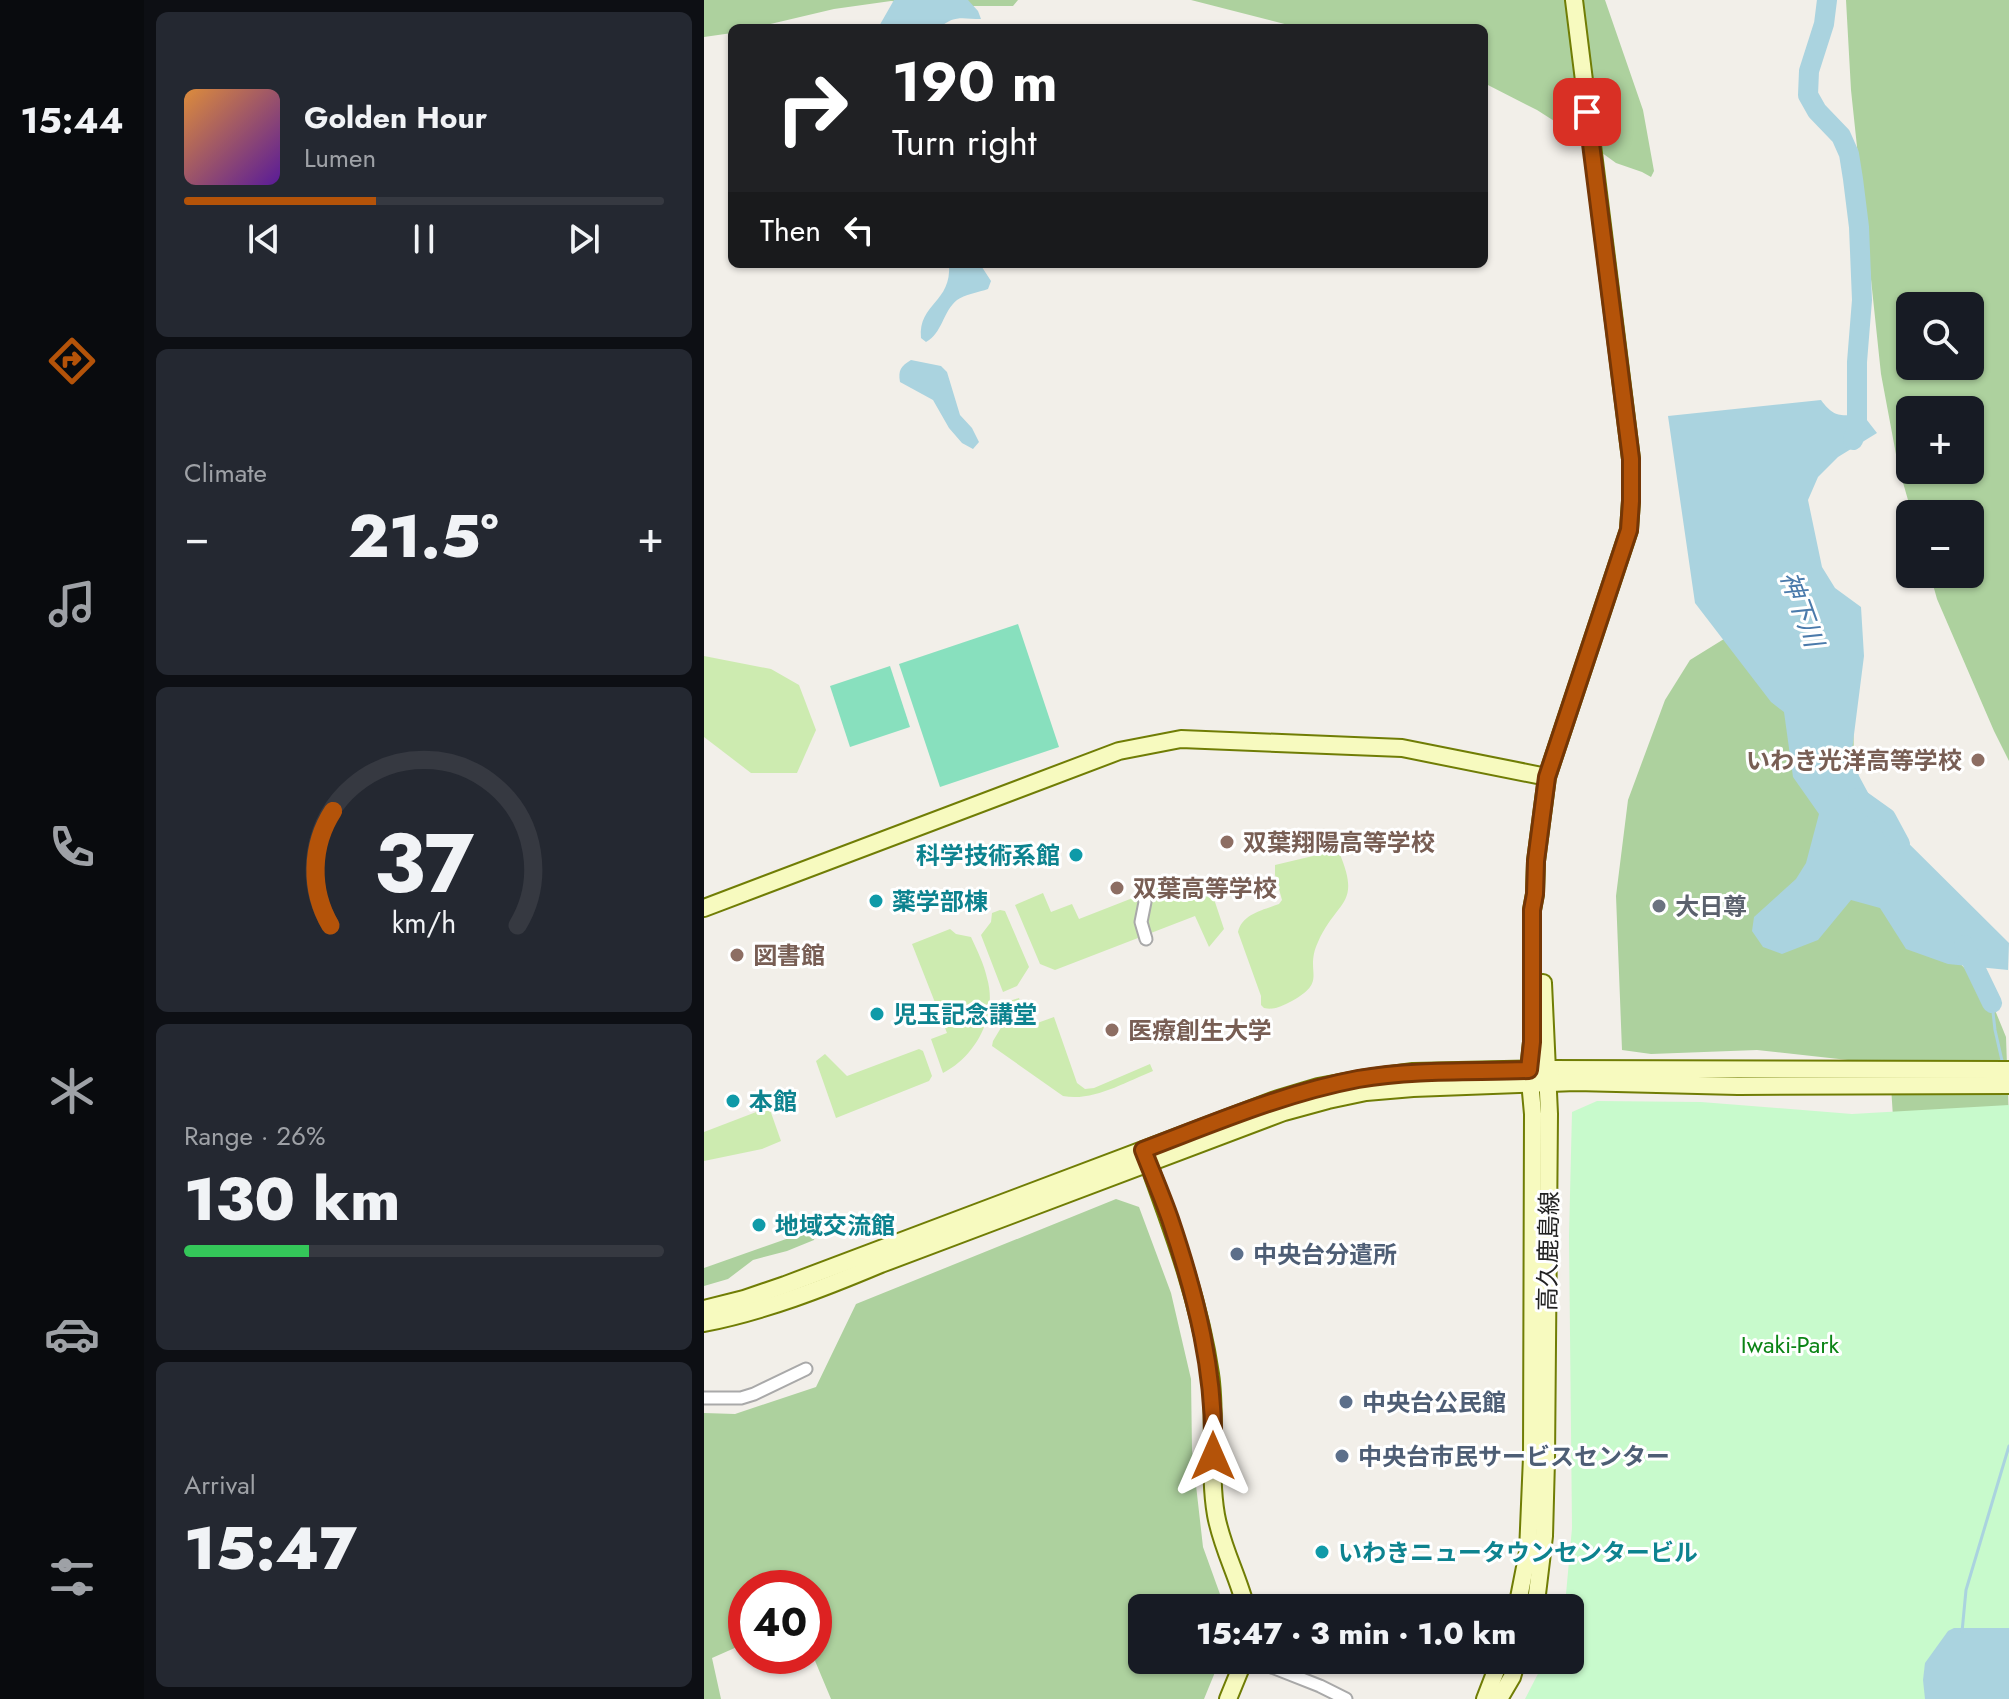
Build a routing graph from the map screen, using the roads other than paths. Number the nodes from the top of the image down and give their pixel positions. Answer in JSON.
{"nodes":[{"id":1,"x":1574,"y":0,"type":"edge"},
{"id":2,"x":1547,"y":777,"type":"junction"},
{"id":3,"x":1143,"y":894,"type":"dead end"},
{"id":4,"x":704,"y":908,"type":"edge"},
{"id":5,"x":1146,"y":939,"type":"dead end"},
{"id":6,"x":2009,"y":1070,"type":"edge"},
{"id":7,"x":1538,"y":1077,"type":"junction"},
{"id":8,"x":2009,"y":1085,"type":"edge"},
{"id":9,"x":1146,"y":1157,"type":"junction"},
{"id":10,"x":704,"y":1309,"type":"edge"},
{"id":11,"x":704,"y":1323,"type":"edge"},
{"id":12,"x":806,"y":1369,"type":"dead end"},
{"id":13,"x":704,"y":1398,"type":"edge"},
{"id":14,"x":1241,"y":1594,"type":"edge"},
{"id":15,"x":1520,"y":1594,"type":"edge"},
{"id":16,"x":1537,"y":1594,"type":"edge"},
{"id":17,"x":1238,"y":1674,"type":"edge"},
{"id":18,"x":1290,"y":1674,"type":"edge"},
{"id":19,"x":1495,"y":1674,"type":"edge"},
{"id":20,"x":1513,"y":1674,"type":"edge"},
{"id":21,"x":1228,"y":1699,"type":"edge"},
{"id":22,"x":1346,"y":1699,"type":"edge"},
{"id":23,"x":1485,"y":1699,"type":"edge"},
{"id":24,"x":1499,"y":1699,"type":"edge"}],
"edges":[{"from":1,"to":2,"type":"street","name":"高久鹿島線"},
{"from":2,"to":4,"type":"street"},
{"from":2,"to":7,"type":"street","name":"高久鹿島線"},
{"from":3,"to":5,"type":"street"},
{"from":6,"to":7,"type":"street"},
{"from":7,"to":8,"type":"street"},
{"from":7,"to":9,"type":"street"},
{"from":7,"to":15,"type":"street","name":"高久鹿島線"},
{"from":7,"to":16,"type":"street","name":"高久鹿島線"},
{"from":9,"to":10,"type":"street"},
{"from":9,"to":11,"type":"street"},
{"from":9,"to":14,"type":"street"},
{"from":12,"to":13,"type":"street"},
{"from":17,"to":21,"type":"street"},
{"from":18,"to":22,"type":"street"},
{"from":19,"to":23,"type":"street"},
{"from":20,"to":24,"type":"street"}]}
